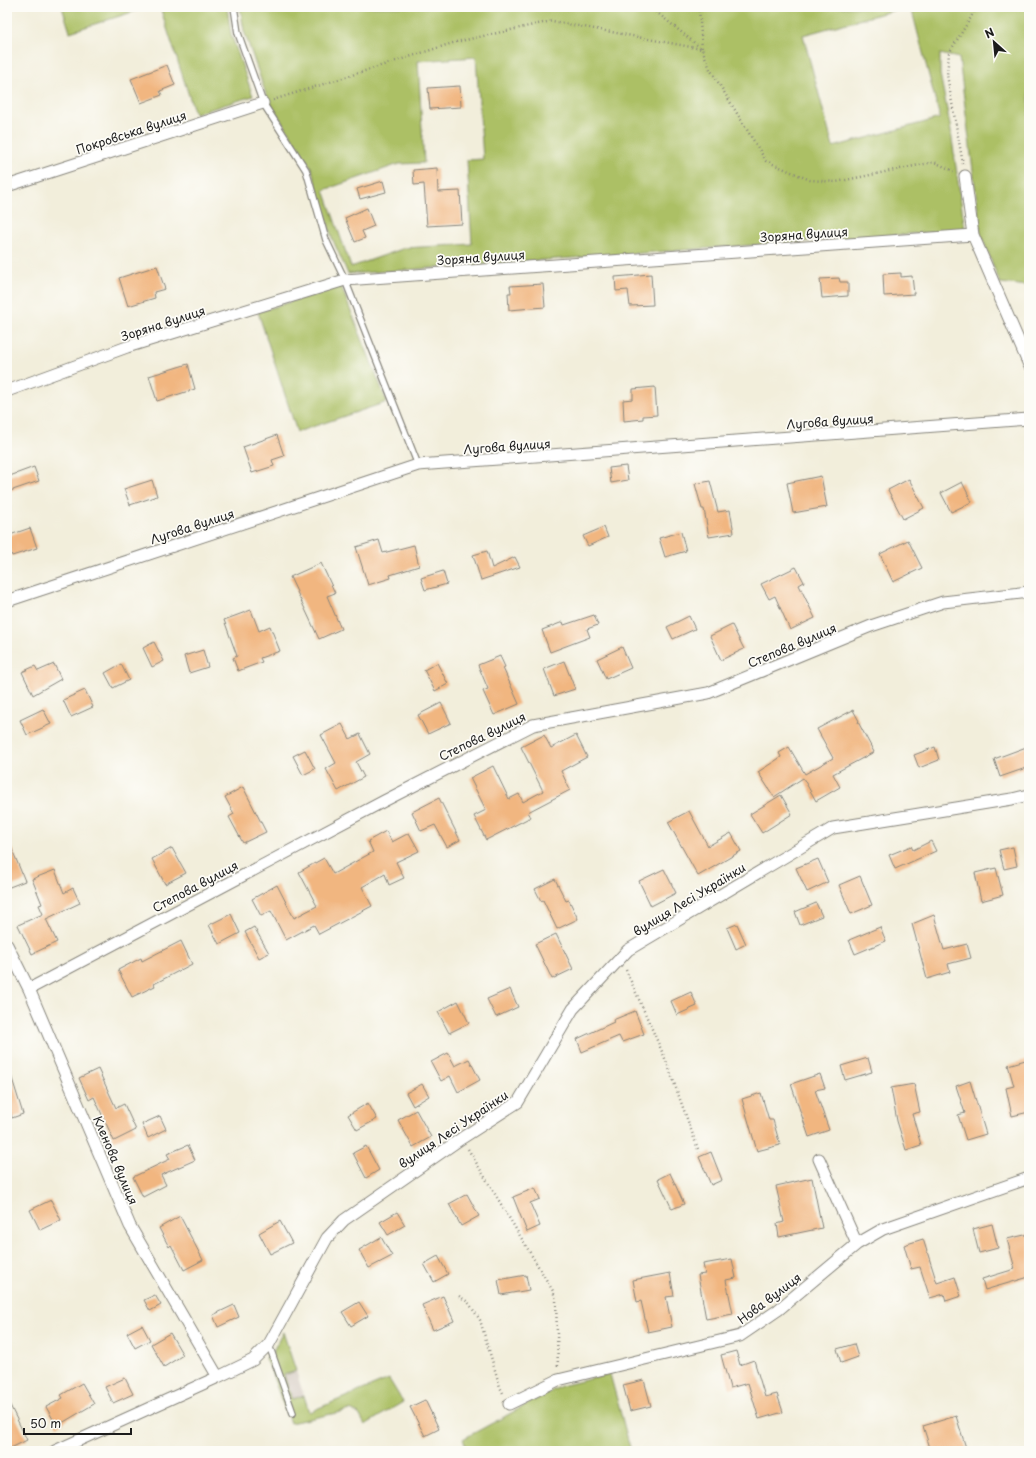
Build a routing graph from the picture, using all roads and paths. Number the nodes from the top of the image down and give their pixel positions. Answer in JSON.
{"nodes":[{"id":1,"x":234,"y":7,"type":"edge"},
{"id":2,"x":645,"y":7,"type":"edge"},
{"id":3,"x":699,"y":7,"type":"edge"},
{"id":4,"x":976,"y":7,"type":"edge"},
{"id":5,"x":702,"y":49,"type":"junction"},
{"id":6,"x":263,"y":103,"type":"junction"},
{"id":7,"x":966,"y":176,"type":"junction"},
{"id":8,"x":7,"y":186,"type":"edge"},
{"id":9,"x":973,"y":235,"type":"junction"},
{"id":10,"x":345,"y":280,"type":"junction"},
{"id":11,"x":1029,"y":365,"type":"edge"},
{"id":12,"x":7,"y":391,"type":"edge"},
{"id":13,"x":1029,"y":419,"type":"edge"},
{"id":14,"x":418,"y":465,"type":"junction"},
{"id":15,"x":1029,"y":592,"type":"edge"},
{"id":16,"x":7,"y":601,"type":"edge"},
{"id":17,"x":1029,"y":795,"type":"edge"},
{"id":18,"x":7,"y":945,"type":"edge"},
{"id":19,"x":619,"y":960,"type":"junction"},
{"id":20,"x":29,"y":989,"type":"junction"},
{"id":21,"x":462,"y":1138,"type":"junction"},
{"id":22,"x":699,"y":1152,"type":"dead end"},
{"id":23,"x":819,"y":1159,"type":"dead end"},
{"id":24,"x":1029,"y":1178,"type":"edge"},
{"id":25,"x":857,"y":1244,"type":"junction"},
{"id":26,"x":459,"y":1296,"type":"dead end"},
{"id":27,"x":269,"y":1344,"type":"junction"},
{"id":28,"x":218,"y":1377,"type":"junction"},
{"id":29,"x":558,"y":1380,"type":"junction"},
{"id":30,"x":509,"y":1404,"type":"joint"},
{"id":31,"x":292,"y":1413,"type":"dead end"},
{"id":32,"x":55,"y":1451,"type":"edge"}],
"edges":[{"from":1,"to":6,"type":"lane"},
{"from":2,"to":5,"type":"path"},
{"from":3,"to":5,"type":"path"},
{"from":4,"to":7,"type":"path"},
{"from":5,"to":6,"type":"path"},
{"from":5,"to":7,"type":"path"},
{"from":6,"to":8,"type":"street","name":"Покровська вулиця"},
{"from":6,"to":10,"type":"lane"},
{"from":7,"to":9,"type":"street"},
{"from":9,"to":10,"type":"street","name":"Зоряна вулиця"},
{"from":9,"to":11,"type":"street"},
{"from":10,"to":12,"type":"street","name":"Зоряна вулиця"},
{"from":10,"to":14,"type":"lane"},
{"from":13,"to":14,"type":"street","name":"Лугова вулиця"},
{"from":14,"to":16,"type":"street","name":"Лугова вулиця"},
{"from":15,"to":20,"type":"street","name":"Степова вулиця"},
{"from":17,"to":19,"type":"street","name":"вулиця Лесі Українки"},
{"from":18,"to":20,"type":"street","name":"Кленова вулиця"},
{"from":19,"to":21,"type":"street","name":"вулиця Лесі Українки"},
{"from":19,"to":22,"type":"path"},
{"from":20,"to":28,"type":"street","name":"Кленова вулиця"},
{"from":21,"to":27,"type":"street","name":"вулиця Лесі Українки"},
{"from":21,"to":29,"type":"path"},
{"from":23,"to":25,"type":"street"},
{"from":24,"to":25,"type":"street","name":"Нова вулиця"},
{"from":25,"to":29,"type":"street","name":"Нова вулиця"},
{"from":26,"to":30,"type":"path"},
{"from":27,"to":28,"type":"street","name":"вулиця Лесі Українки"},
{"from":27,"to":31,"type":"lane"},
{"from":28,"to":32,"type":"street","name":"вулиця Лесі Українки"},
{"from":29,"to":30,"type":"street","name":"Нова вулиця"}]}
